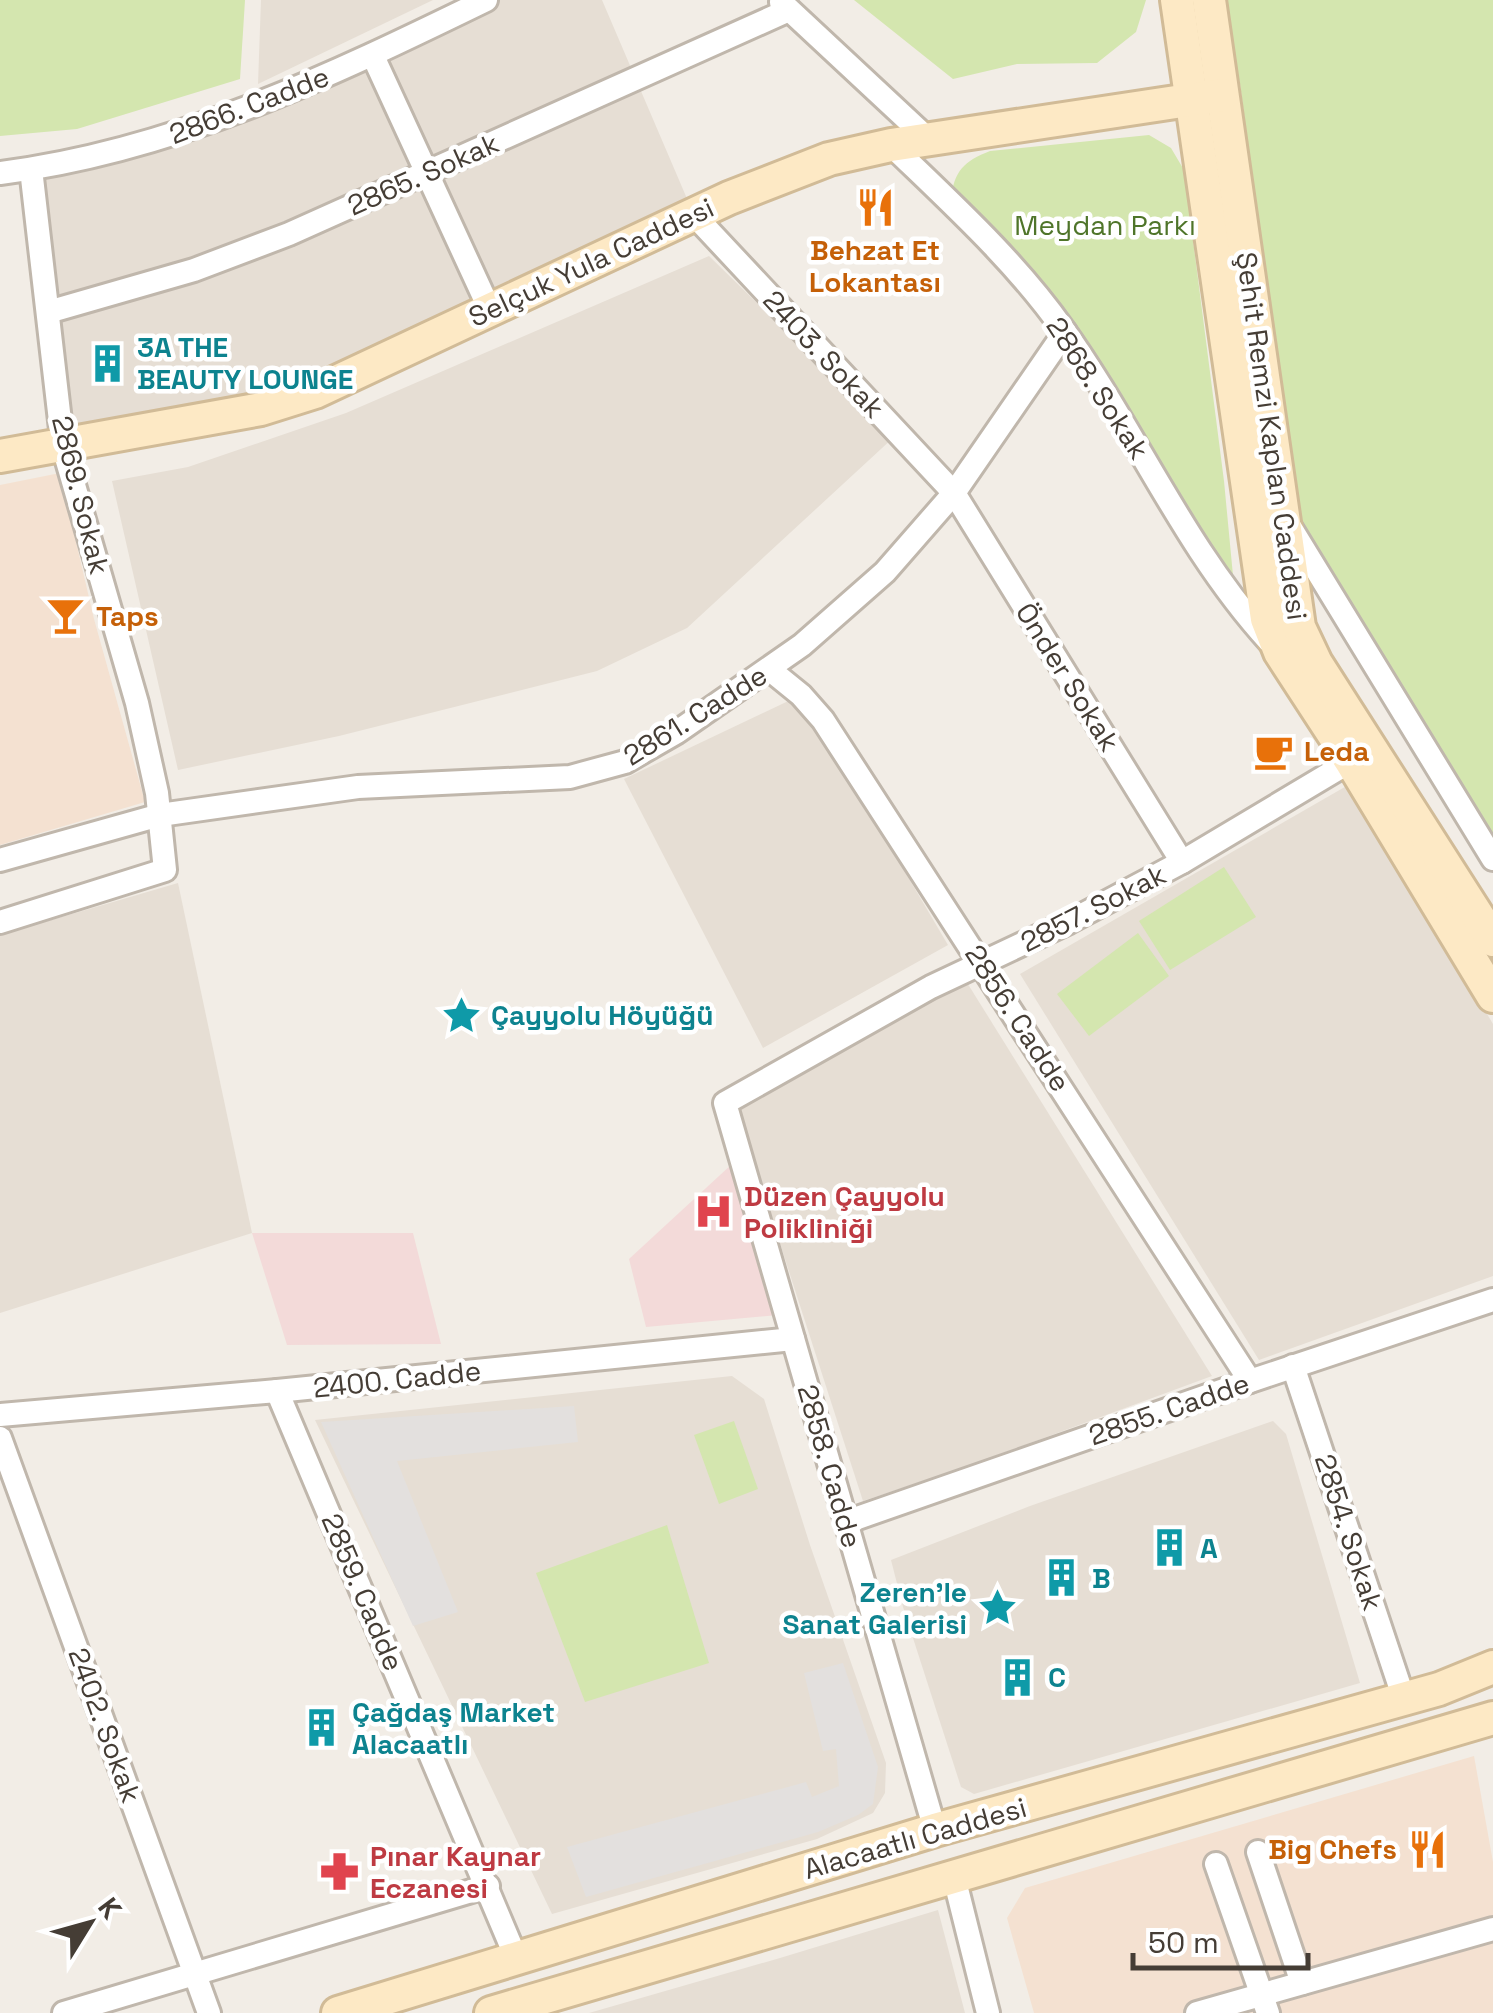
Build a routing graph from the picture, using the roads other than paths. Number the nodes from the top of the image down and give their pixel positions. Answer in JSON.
{"nodes":[{"id":1,"x":486,"y":0,"type":"edge"},
{"id":2,"x":1177,"y":0,"type":"edge"},
{"id":3,"x":1208,"y":0,"type":"edge"},
{"id":4,"x":784,"y":5,"type":"edge"},
{"id":5,"x":372,"y":56,"type":"junction"},
{"id":6,"x":1206,"y":98,"type":"junction"},
{"id":7,"x":928,"y":139,"type":"junction"},
{"id":8,"x":891,"y":145,"type":"junction"},
{"id":9,"x":31,"y":169,"type":"junction"},
{"id":10,"x":0,"y":173,"type":"edge"},
{"id":11,"x":424,"y":173,"type":"junction"},
{"id":12,"x":694,"y":215,"type":"junction"},
{"id":13,"x":489,"y":308,"type":"junction"},
{"id":14,"x":48,"y":312,"type":"junction"},
{"id":15,"x":1066,"y":332,"type":"junction"},
{"id":16,"x":64,"y":447,"type":"junction"},
{"id":17,"x":0,"y":456,"type":"edge"},
{"id":18,"x":954,"y":492,"type":"junction"},
{"id":19,"x":1286,"y":521,"type":"junction"},
{"id":20,"x":1280,"y":652,"type":"junction"},
{"id":21,"x":768,"y":669,"type":"junction"},
{"id":22,"x":1351,"y":761,"type":"junction"},
{"id":23,"x":160,"y":816,"type":"junction"},
{"id":24,"x":0,"y":860,"type":"edge"},
{"id":25,"x":1493,"y":860,"type":"edge"},
{"id":26,"x":1182,"y":862,"type":"junction"},
{"id":27,"x":0,"y":922,"type":"edge"},
{"id":28,"x":1493,"y":940,"type":"edge"},
{"id":29,"x":983,"y":963,"type":"junction"},
{"id":30,"x":1493,"y":996,"type":"edge"},
{"id":31,"x":725,"y":1102,"type":"joint"},
{"id":32,"x":1493,"y":1300,"type":"edge"},
{"id":33,"x":793,"y":1339,"type":"junction"},
{"id":34,"x":1294,"y":1366,"type":"junction"},
{"id":35,"x":1250,"y":1381,"type":"junction"},
{"id":36,"x":277,"y":1391,"type":"junction"},
{"id":37,"x":0,"y":1415,"type":"edge"},
{"id":38,"x":0,"y":1438,"type":"edge"},
{"id":39,"x":846,"y":1522,"type":"junction"},
{"id":40,"x":1493,"y":1666,"type":"edge"},
{"id":41,"x":1404,"y":1699,"type":"junction"},
{"id":42,"x":1493,"y":1718,"type":"edge"},
{"id":43,"x":935,"y":1830,"type":"junction"},
{"id":44,"x":1258,"y":1852,"type":"dead end"},
{"id":45,"x":1216,"y":1864,"type":"dead end"},
{"id":46,"x":954,"y":1876,"type":"junction"},
{"id":47,"x":488,"y":1886,"type":"junction"},
{"id":48,"x":1493,"y":1929,"type":"edge"},
{"id":49,"x":1288,"y":1942,"type":"junction"},
{"id":50,"x":1247,"y":1955,"type":"junction"},
{"id":51,"x":516,"y":1960,"type":"junction"},
{"id":52,"x":195,"y":1974,"type":"junction"},
{"id":53,"x":1302,"y":1984,"type":"junction"},
{"id":54,"x":1264,"y":2004,"type":"edge"},
{"id":55,"x":64,"y":2013,"type":"edge"},
{"id":56,"x":209,"y":2013,"type":"edge"},
{"id":57,"x":338,"y":2013,"type":"edge"},
{"id":58,"x":491,"y":2013,"type":"edge"},
{"id":59,"x":988,"y":2013,"type":"edge"},
{"id":60,"x":1197,"y":2013,"type":"edge"}],
"edges":[{"from":1,"to":5,"type":"street","name":"2866. Cadde"},
{"from":2,"to":6,"type":"main road","name":"Şehit Remzi Kaplan Caddesi"},
{"from":3,"to":6,"type":"main road","name":"Şehit Remzi Kaplan Caddesi"},
{"from":4,"to":7,"type":"street"},
{"from":4,"to":11,"type":"street","name":"2865. Sokak"},
{"from":5,"to":9,"type":"street","name":"2866. Cadde"},
{"from":5,"to":11,"type":"street"},
{"from":6,"to":7,"type":"main road","name":"Selçuk Yula Caddesi"},
{"from":6,"to":19,"type":"main road","name":"Şehit Remzi Kaplan Caddesi"},
{"from":6,"to":20,"type":"main road","name":"Şehit Remzi Kaplan Caddesi"},
{"from":7,"to":8,"type":"main road","name":"Selçuk Yula Caddesi"},
{"from":8,"to":12,"type":"main road","name":"Selçuk Yula Caddesi"},
{"from":8,"to":15,"type":"street","name":"2868. Sokak"},
{"from":9,"to":10,"type":"street","name":"2866. Cadde"},
{"from":9,"to":14,"type":"street","name":"2869. Sokak"},
{"from":11,"to":13,"type":"street"},
{"from":11,"to":14,"type":"street","name":"2865. Sokak"},
{"from":12,"to":13,"type":"main road","name":"Selçuk Yula Caddesi"},
{"from":12,"to":18,"type":"street","name":"2403. Sokak"},
{"from":13,"to":16,"type":"main road","name":"Selçuk Yula Caddesi"},
{"from":14,"to":16,"type":"street","name":"2869. Sokak"},
{"from":15,"to":18,"type":"street","name":"2861. Cadde"},
{"from":15,"to":20,"type":"street","name":"2868. Sokak"},
{"from":16,"to":17,"type":"main road","name":"Selçuk Yula Caddesi"},
{"from":16,"to":23,"type":"street","name":"2869. Sokak"},
{"from":18,"to":21,"type":"street","name":"2861. Cadde"},
{"from":18,"to":26,"type":"street","name":"Önder Sokak"},
{"from":19,"to":25,"type":"street"},
{"from":19,"to":28,"type":"main road","name":"Şehit Remzi Kaplan Caddesi"},
{"from":20,"to":22,"type":"main road","name":"Şehit Remzi Kaplan Caddesi"},
{"from":21,"to":23,"type":"street","name":"2861. Cadde"},
{"from":21,"to":29,"type":"street","name":"2856. Cadde"},
{"from":22,"to":26,"type":"street","name":"2857. Sokak"},
{"from":22,"to":30,"type":"main road","name":"Şehit Remzi Kaplan Caddesi"},
{"from":23,"to":24,"type":"street","name":"2861. Cadde"},
{"from":23,"to":27,"type":"street","name":"2869. Sokak"},
{"from":26,"to":29,"type":"street","name":"2857. Sokak"},
{"from":29,"to":31,"type":"street","name":"2857. Sokak"},
{"from":29,"to":35,"type":"street","name":"2856. Cadde"},
{"from":31,"to":33,"type":"street","name":"2858. Cadde"},
{"from":32,"to":34,"type":"street","name":"2855. Cadde"},
{"from":33,"to":36,"type":"street","name":"2400. Cadde"},
{"from":33,"to":39,"type":"street","name":"2858. Cadde"},
{"from":34,"to":35,"type":"street","name":"2855. Cadde"},
{"from":34,"to":41,"type":"street","name":"2854. Sokak"},
{"from":35,"to":39,"type":"street","name":"2855. Cadde"},
{"from":36,"to":37,"type":"street","name":"2400. Cadde"},
{"from":36,"to":47,"type":"street","name":"2859. Cadde"},
{"from":38,"to":52,"type":"street","name":"2402. Sokak"},
{"from":39,"to":43,"type":"street","name":"2858. Cadde"},
{"from":40,"to":41,"type":"main road","name":"Alacaatlı Caddesi"},
{"from":41,"to":43,"type":"main road","name":"Alacaatlı Caddesi"},
{"from":42,"to":46,"type":"main road","name":"Alacaatlı Caddesi"},
{"from":43,"to":51,"type":"main road","name":"Alacaatlı Caddesi"},
{"from":44,"to":49,"type":"street"},
{"from":45,"to":50,"type":"street"},
{"from":46,"to":58,"type":"main road","name":"Alacaatlı Caddesi"},
{"from":46,"to":59,"type":"street"},
{"from":47,"to":51,"type":"street","name":"2859. Cadde"},
{"from":47,"to":52,"type":"street"},
{"from":48,"to":53,"type":"street"},
{"from":49,"to":50,"type":"street"},
{"from":49,"to":53,"type":"street"},
{"from":50,"to":54,"type":"street"},
{"from":51,"to":57,"type":"main road","name":"Alacaatlı Caddesi"},
{"from":52,"to":55,"type":"street"},
{"from":52,"to":56,"type":"street","name":"2402. Sokak"},
{"from":53,"to":54,"type":"street"},
{"from":54,"to":60,"type":"street"}]}
